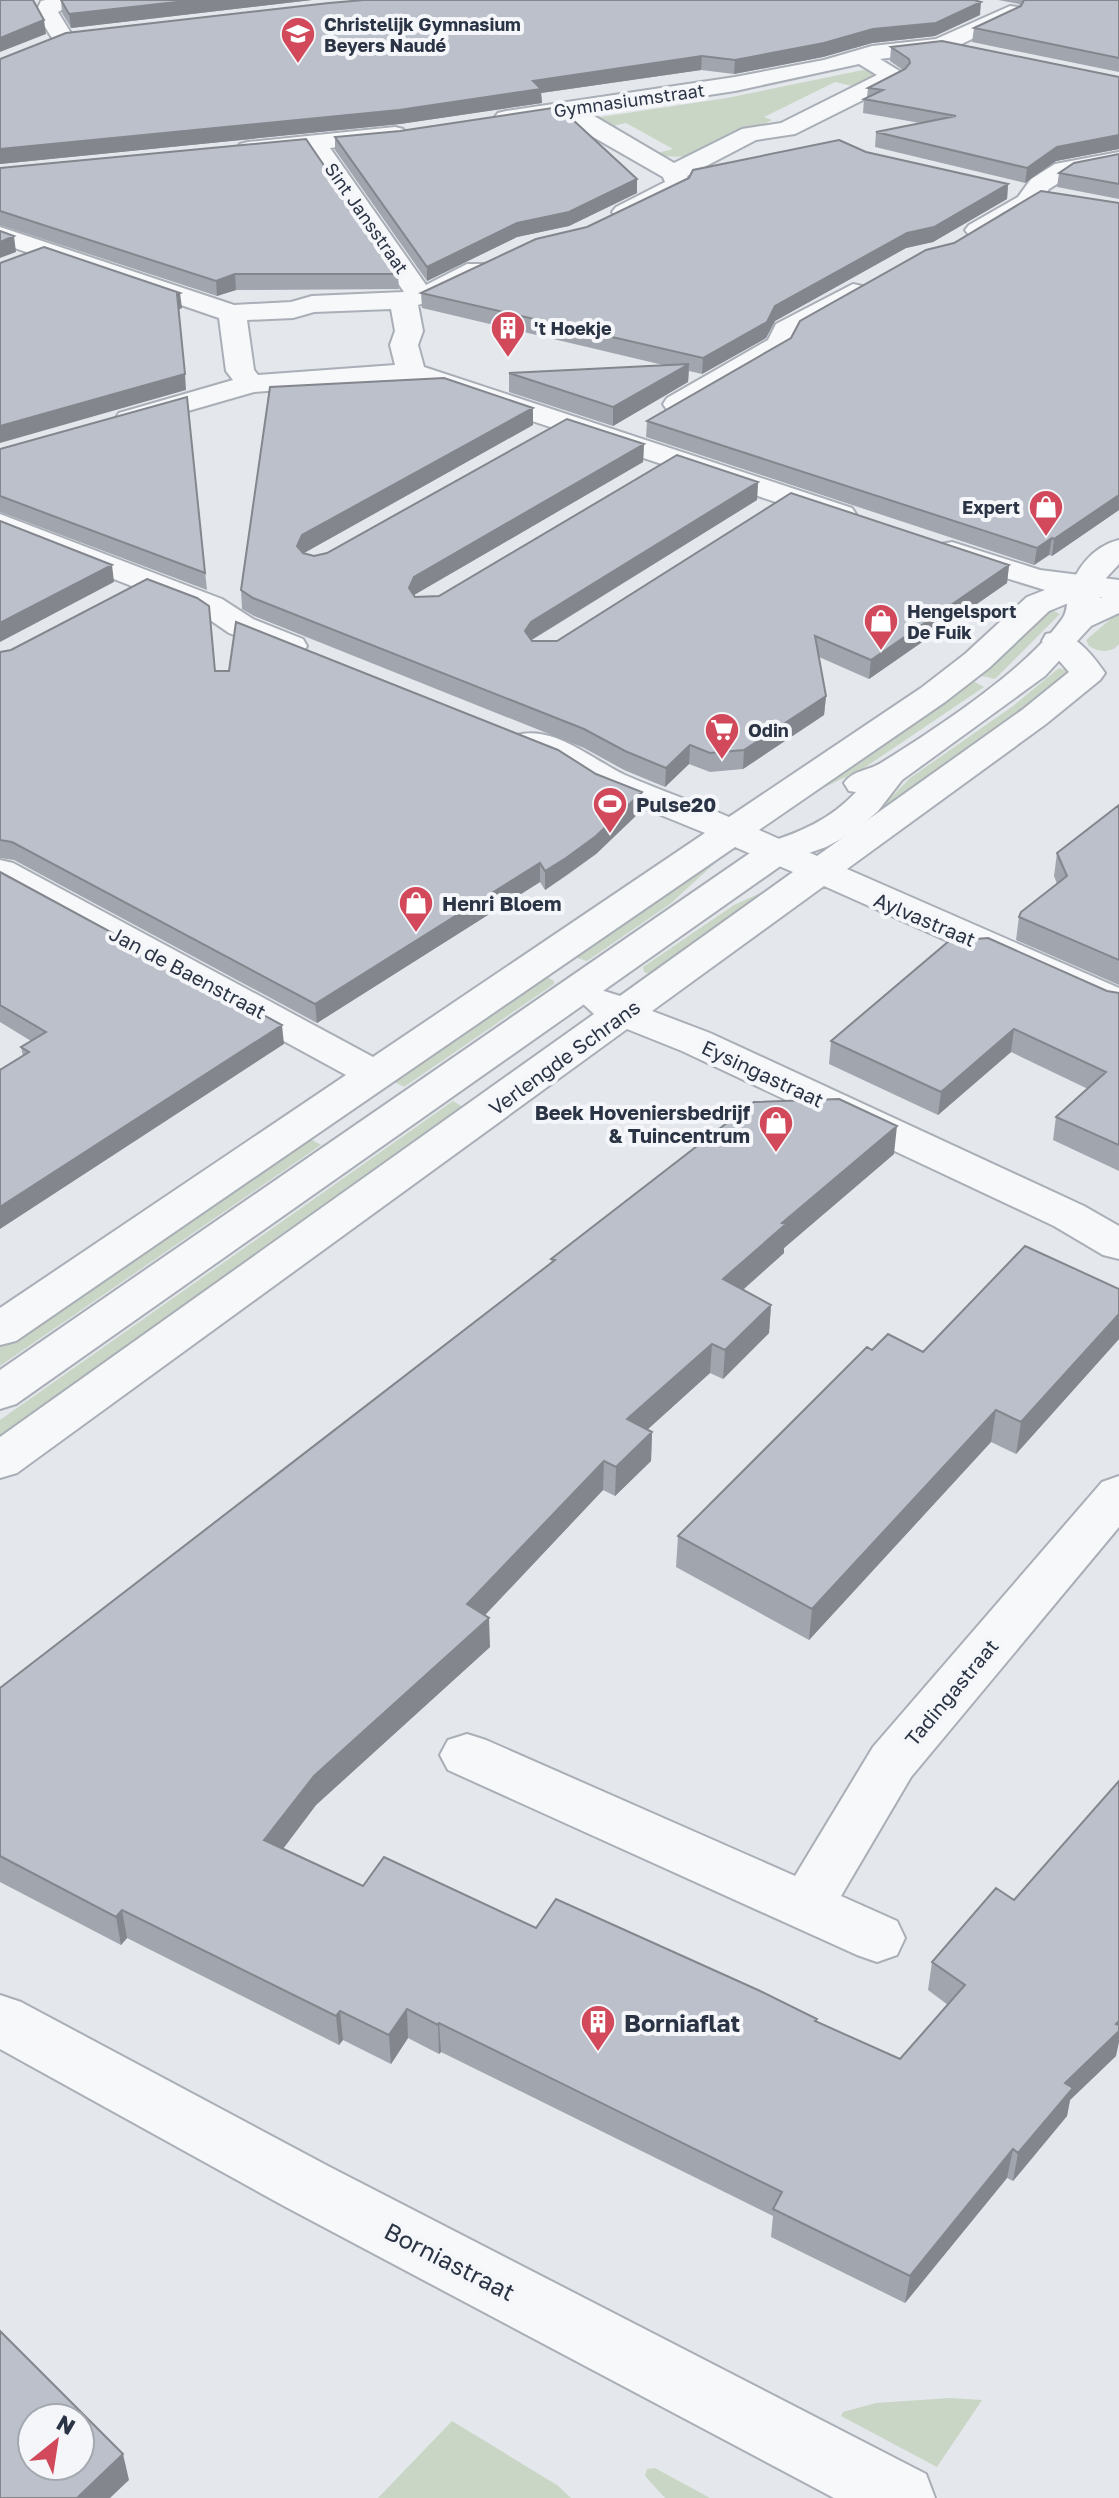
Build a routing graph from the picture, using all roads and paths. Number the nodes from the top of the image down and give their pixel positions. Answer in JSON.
{"nodes":[{"id":1,"x":68,"y":0,"type":"edge"},
{"id":2,"x":978,"y":6,"type":"edge"},
{"id":3,"x":88,"y":34,"type":"edge"},
{"id":4,"x":63,"y":38,"type":"junction"},
{"id":5,"x":941,"y":45,"type":"junction"},
{"id":6,"x":38,"y":49,"type":"edge"},
{"id":7,"x":978,"y":53,"type":"edge"},
{"id":8,"x":858,"y":56,"type":"junction"},
{"id":9,"x":570,"y":110,"type":"junction"},
{"id":10,"x":479,"y":122,"type":"edge"},
{"id":11,"x":787,"y":129,"type":"junction"},
{"id":12,"x":415,"y":132,"type":"edge"},
{"id":13,"x":817,"y":136,"type":"dead end"},
{"id":14,"x":314,"y":142,"type":"junction"},
{"id":15,"x":224,"y":152,"type":"edge"},
{"id":16,"x":1119,"y":159,"type":"edge"},
{"id":17,"x":674,"y":173,"type":"junction"},
{"id":18,"x":1003,"y":189,"type":"edge"},
{"id":19,"x":1031,"y":194,"type":"junction"},
{"id":20,"x":1058,"y":198,"type":"edge"},
{"id":21,"x":602,"y":223,"type":"edge"},
{"id":22,"x":0,"y":235,"type":"edge"},
{"id":23,"x":954,"y":244,"type":"edge"},
{"id":24,"x":492,"y":262,"type":"edge"},
{"id":25,"x":877,"y":278,"type":"edge"},
{"id":26,"x":412,"y":297,"type":"junction"},
{"id":27,"x":232,"y":313,"type":"junction"},
{"id":28,"x":411,"y":373,"type":"junction"},
{"id":29,"x":251,"y":384,"type":"junction"},
{"id":30,"x":103,"y":426,"type":"edge"},
{"id":31,"x":616,"y":439,"type":"junction"},
{"id":32,"x":0,"y":523,"type":"edge"},
{"id":33,"x":874,"y":525,"type":"edge"},
{"id":34,"x":920,"y":540,"type":"edge"},
{"id":35,"x":1119,"y":549,"type":"edge"},
{"id":36,"x":147,"y":581,"type":"junction"},
{"id":37,"x":1086,"y":585,"type":"junction"},
{"id":38,"x":1119,"y":590,"type":"edge"},
{"id":39,"x":1119,"y":601,"type":"edge"},
{"id":40,"x":107,"y":602,"type":"edge"},
{"id":41,"x":1069,"y":630,"type":"junction"},
{"id":42,"x":326,"y":660,"type":"edge"},
{"id":43,"x":497,"y":729,"type":"edge"},
{"id":44,"x":731,"y":832,"type":"junction"},
{"id":45,"x":776,"y":852,"type":"junction"},
{"id":46,"x":0,"y":871,"type":"edge"},
{"id":47,"x":821,"y":872,"type":"junction"},
{"id":48,"x":578,"y":990,"type":"junction"},
{"id":49,"x":1119,"y":1003,"type":"edge"},
{"id":50,"x":625,"y":1013,"type":"junction"},
{"id":51,"x":375,"y":1074,"type":"junction"},
{"id":52,"x":1119,"y":1245,"type":"edge"},
{"id":53,"x":0,"y":1330,"type":"edge"},
{"id":54,"x":0,"y":1393,"type":"edge"},
{"id":55,"x":0,"y":1461,"type":"edge"},
{"id":56,"x":1119,"y":1494,"type":"edge"},
{"id":57,"x":467,"y":1755,"type":"dead end"},
{"id":58,"x":806,"y":1906,"type":"junction"},
{"id":59,"x":877,"y":1938,"type":"dead end"},
{"id":60,"x":0,"y":2020,"type":"edge"},
{"id":61,"x":902,"y":2498,"type":"edge"}],
"edges":[{"from":1,"to":4,"type":"street"},
{"from":2,"to":5,"type":"street","name":"Gymnasiumstraat"},
{"from":3,"to":4,"type":"street"},
{"from":4,"to":6,"type":"street"},
{"from":5,"to":7,"type":"street"},
{"from":5,"to":8,"type":"street","name":"Gymnasiumstraat"},
{"from":8,"to":9,"type":"street","name":"Gymnasiumstraat"},
{"from":8,"to":11,"type":"street"},
{"from":9,"to":10,"type":"street","name":"Gymnasiumstraat"},
{"from":9,"to":17,"type":"street"},
{"from":11,"to":13,"type":"street"},
{"from":11,"to":17,"type":"street"},
{"from":12,"to":14,"type":"street"},
{"from":14,"to":15,"type":"street"},
{"from":14,"to":26,"type":"street","name":"Sint Jansstraat"},
{"from":16,"to":19,"type":"street"},
{"from":17,"to":21,"type":"street"},
{"from":18,"to":19,"type":"street"},
{"from":19,"to":20,"type":"street"},
{"from":19,"to":23,"type":"street"},
{"from":22,"to":27,"type":"street"},
{"from":24,"to":26,"type":"street"},
{"from":25,"to":31,"type":"street"},
{"from":26,"to":27,"type":"street"},
{"from":26,"to":28,"type":"street"},
{"from":27,"to":29,"type":"street"},
{"from":28,"to":29,"type":"street"},
{"from":28,"to":31,"type":"street"},
{"from":29,"to":30,"type":"street"},
{"from":31,"to":33,"type":"street"},
{"from":32,"to":36,"type":"street"},
{"from":34,"to":37,"type":"street"},
{"from":35,"to":37,"type":"street"},
{"from":36,"to":40,"type":"street"},
{"from":36,"to":42,"type":"street"},
{"from":37,"to":38,"type":"street"},
{"from":37,"to":41,"type":"street"},
{"from":37,"to":44,"type":"street"},
{"from":39,"to":41,"type":"street"},
{"from":41,"to":45,"type":"street"},
{"from":41,"to":47,"type":"street","name":"Verlengde Schrans"},
{"from":43,"to":44,"type":"street","name":"Aylvastraat"},
{"from":44,"to":45,"type":"street","name":"Aylvastraat"},
{"from":44,"to":51,"type":"street"},
{"from":45,"to":47,"type":"street","name":"Aylvastraat"},
{"from":45,"to":48,"type":"street"},
{"from":46,"to":51,"type":"street","name":"Jan de Baenstraat"},
{"from":47,"to":49,"type":"street","name":"Aylvastraat"},
{"from":47,"to":50,"type":"street","name":"Verlengde Schrans"},
{"from":48,"to":50,"type":"street","name":"Eysingastraat"},
{"from":48,"to":54,"type":"street"},
{"from":50,"to":52,"type":"street","name":"Eysingastraat"},
{"from":50,"to":55,"type":"street","name":"Verlengde Schrans"},
{"from":51,"to":53,"type":"street"},
{"from":56,"to":58,"type":"street","name":"Tadingastraat"},
{"from":57,"to":58,"type":"street"},
{"from":58,"to":59,"type":"street"},
{"from":60,"to":61,"type":"street","name":"Borniastraat"}]}
